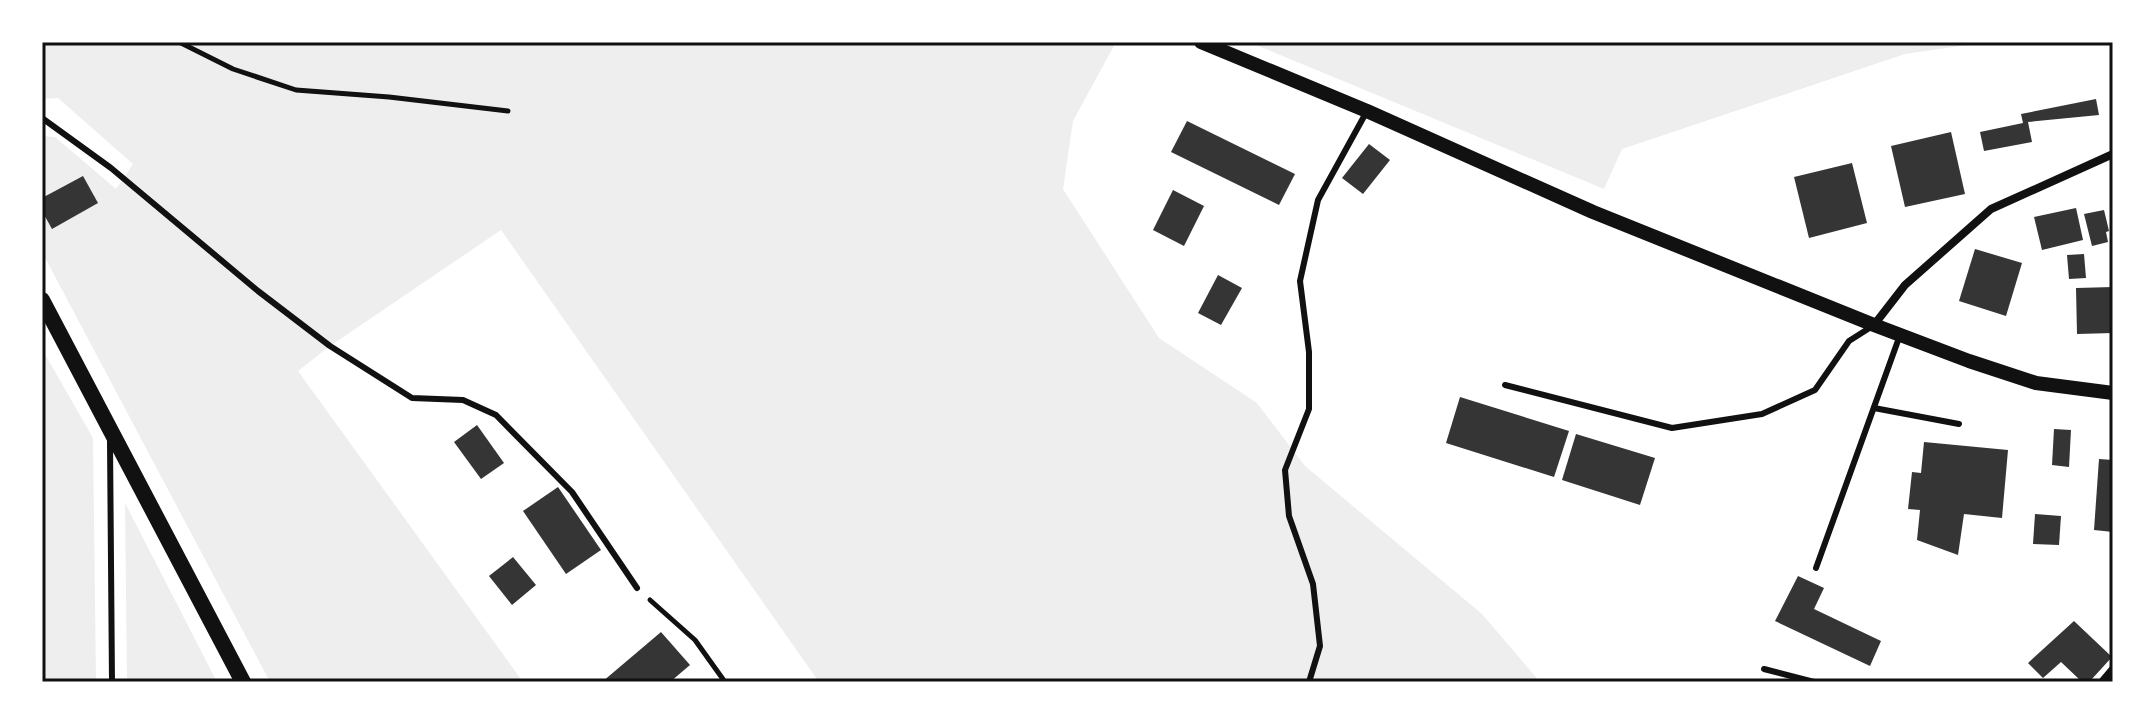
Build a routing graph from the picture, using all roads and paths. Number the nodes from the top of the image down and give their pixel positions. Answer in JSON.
{"nodes":[{"id":1,"x":179,"y":42,"type":"edge"},
{"id":2,"x":1201,"y":42,"type":"edge"},
{"id":3,"x":508,"y":111,"type":"dead end"},
{"id":4,"x":1367,"y":111,"type":"junction"},
{"id":5,"x":42,"y":118,"type":"edge"},
{"id":6,"x":2113,"y":154,"type":"edge"},
{"id":7,"x":42,"y":300,"type":"edge"},
{"id":8,"x":1874,"y":325,"type":"junction"},
{"id":9,"x":1900,"y":335,"type":"junction"},
{"id":10,"x":1505,"y":385,"type":"dead end"},
{"id":11,"x":2113,"y":393,"type":"edge"},
{"id":12,"x":1874,"y":408,"type":"junction"},
{"id":13,"x":1959,"y":424,"type":"dead end"},
{"id":14,"x":110,"y":431,"type":"junction"},
{"id":15,"x":1816,"y":568,"type":"dead end"},
{"id":16,"x":637,"y":588,"type":"joint"},
{"id":17,"x":1764,"y":669,"type":"dead end"},
{"id":18,"x":2113,"y":669,"type":"edge"},
{"id":19,"x":112,"y":682,"type":"edge"},
{"id":20,"x":243,"y":682,"type":"edge"},
{"id":21,"x":725,"y":682,"type":"edge"},
{"id":22,"x":1309,"y":682,"type":"edge"},
{"id":23,"x":1814,"y":682,"type":"edge"},
{"id":24,"x":2102,"y":682,"type":"edge"}],
"edges":[{"from":1,"to":3,"type":"path"},
{"from":2,"to":4,"type":"street"},
{"from":4,"to":8,"type":"street"},
{"from":4,"to":22,"type":"lane"},
{"from":5,"to":16,"type":"lane"},
{"from":6,"to":8,"type":"street"},
{"from":7,"to":14,"type":"main road"},
{"from":8,"to":9,"type":"street"},
{"from":8,"to":10,"type":"lane"},
{"from":9,"to":11,"type":"street"},
{"from":9,"to":12,"type":"lane"},
{"from":12,"to":13,"type":"lane"},
{"from":12,"to":15,"type":"lane"},
{"from":14,"to":19,"type":"lane"},
{"from":14,"to":20,"type":"main road"},
{"from":16,"to":21,"type":"path"},
{"from":17,"to":23,"type":"lane"},
{"from":18,"to":24,"type":"street"}]}
